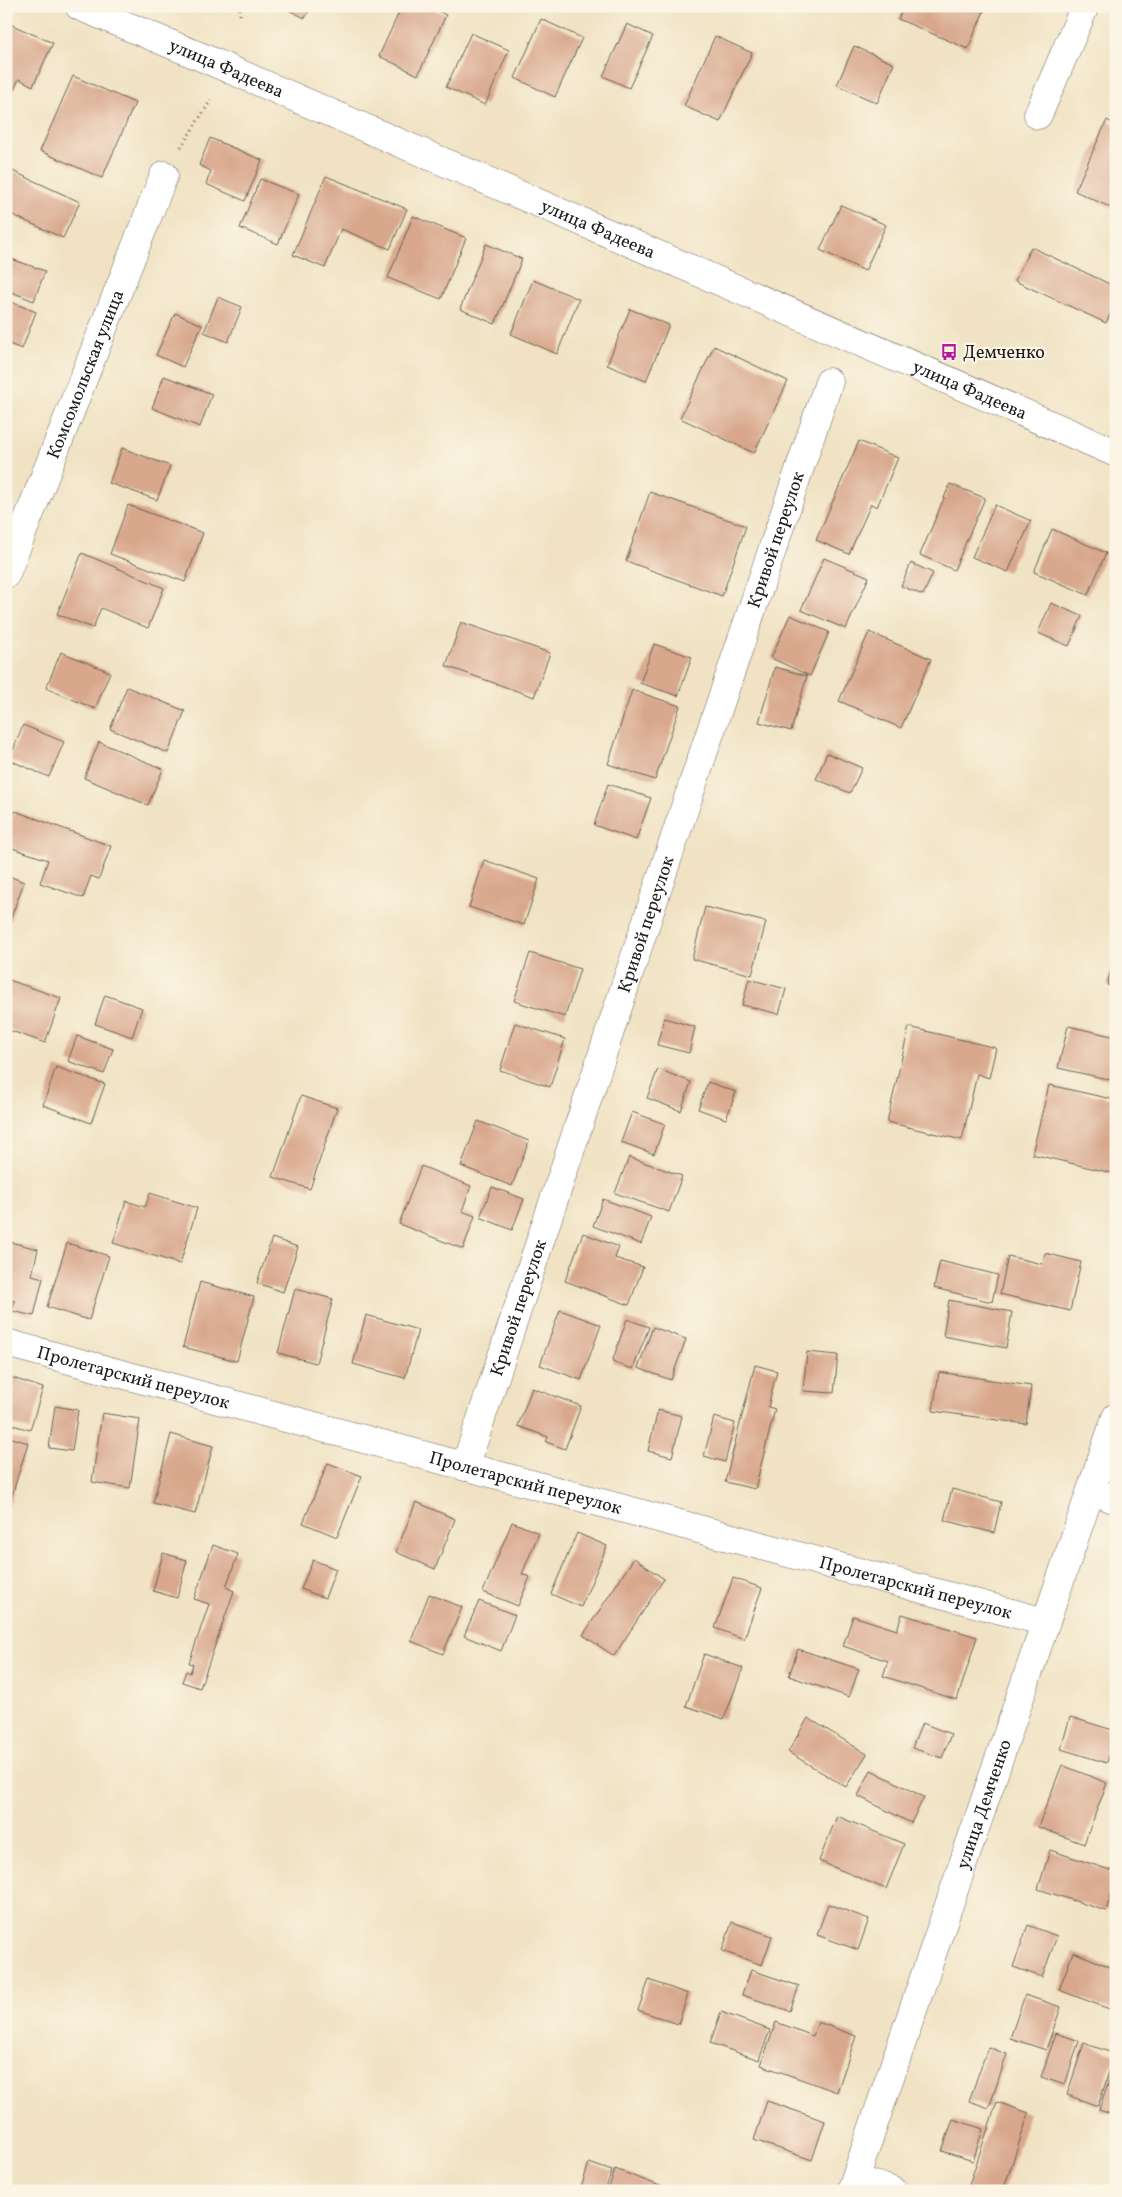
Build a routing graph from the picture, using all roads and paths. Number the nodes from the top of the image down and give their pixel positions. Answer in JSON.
{"nodes":[{"id":1,"x":79,"y":6,"type":"edge"},
{"id":2,"x":240,"y":6,"type":"edge"},
{"id":3,"x":1085,"y":6,"type":"edge"},
{"id":4,"x":240,"y":15,"type":"dead end"},
{"id":5,"x":211,"y":100,"type":"dead end"},
{"id":6,"x":1038,"y":115,"type":"dead end"},
{"id":7,"x":164,"y":175,"type":"joint"},
{"id":8,"x":830,"y":382,"type":"dead end"},
{"id":9,"x":1116,"y":453,"type":"edge"},
{"id":10,"x":6,"y":574,"type":"edge"},
{"id":11,"x":6,"y":1343,"type":"edge"},
{"id":12,"x":1116,"y":1417,"type":"edge"},
{"id":13,"x":465,"y":1467,"type":"junction"},
{"id":14,"x":1104,"y":1495,"type":"edge"},
{"id":15,"x":1045,"y":1622,"type":"junction"},
{"id":16,"x":853,"y":2185,"type":"edge"},
{"id":17,"x":894,"y":2191,"type":"edge"}],
"edges":[{"from":1,"to":9,"type":"street","name":"улица Фадеева"},
{"from":2,"to":4,"type":"path"},
{"from":3,"to":6,"type":"street"},
{"from":5,"to":7,"type":"path"},
{"from":7,"to":10,"type":"street","name":"Комсомольская улица"},
{"from":8,"to":13,"type":"street","name":"Кривой переулок"},
{"from":11,"to":13,"type":"street","name":"Пролетарский переулок"},
{"from":12,"to":14,"type":"street","name":"улица Демченко"},
{"from":13,"to":15,"type":"street","name":"Пролетарский переулок"},
{"from":14,"to":15,"type":"street","name":"улица Демченко"},
{"from":15,"to":16,"type":"street","name":"улица Демченко"},
{"from":16,"to":17,"type":"street"}]}
